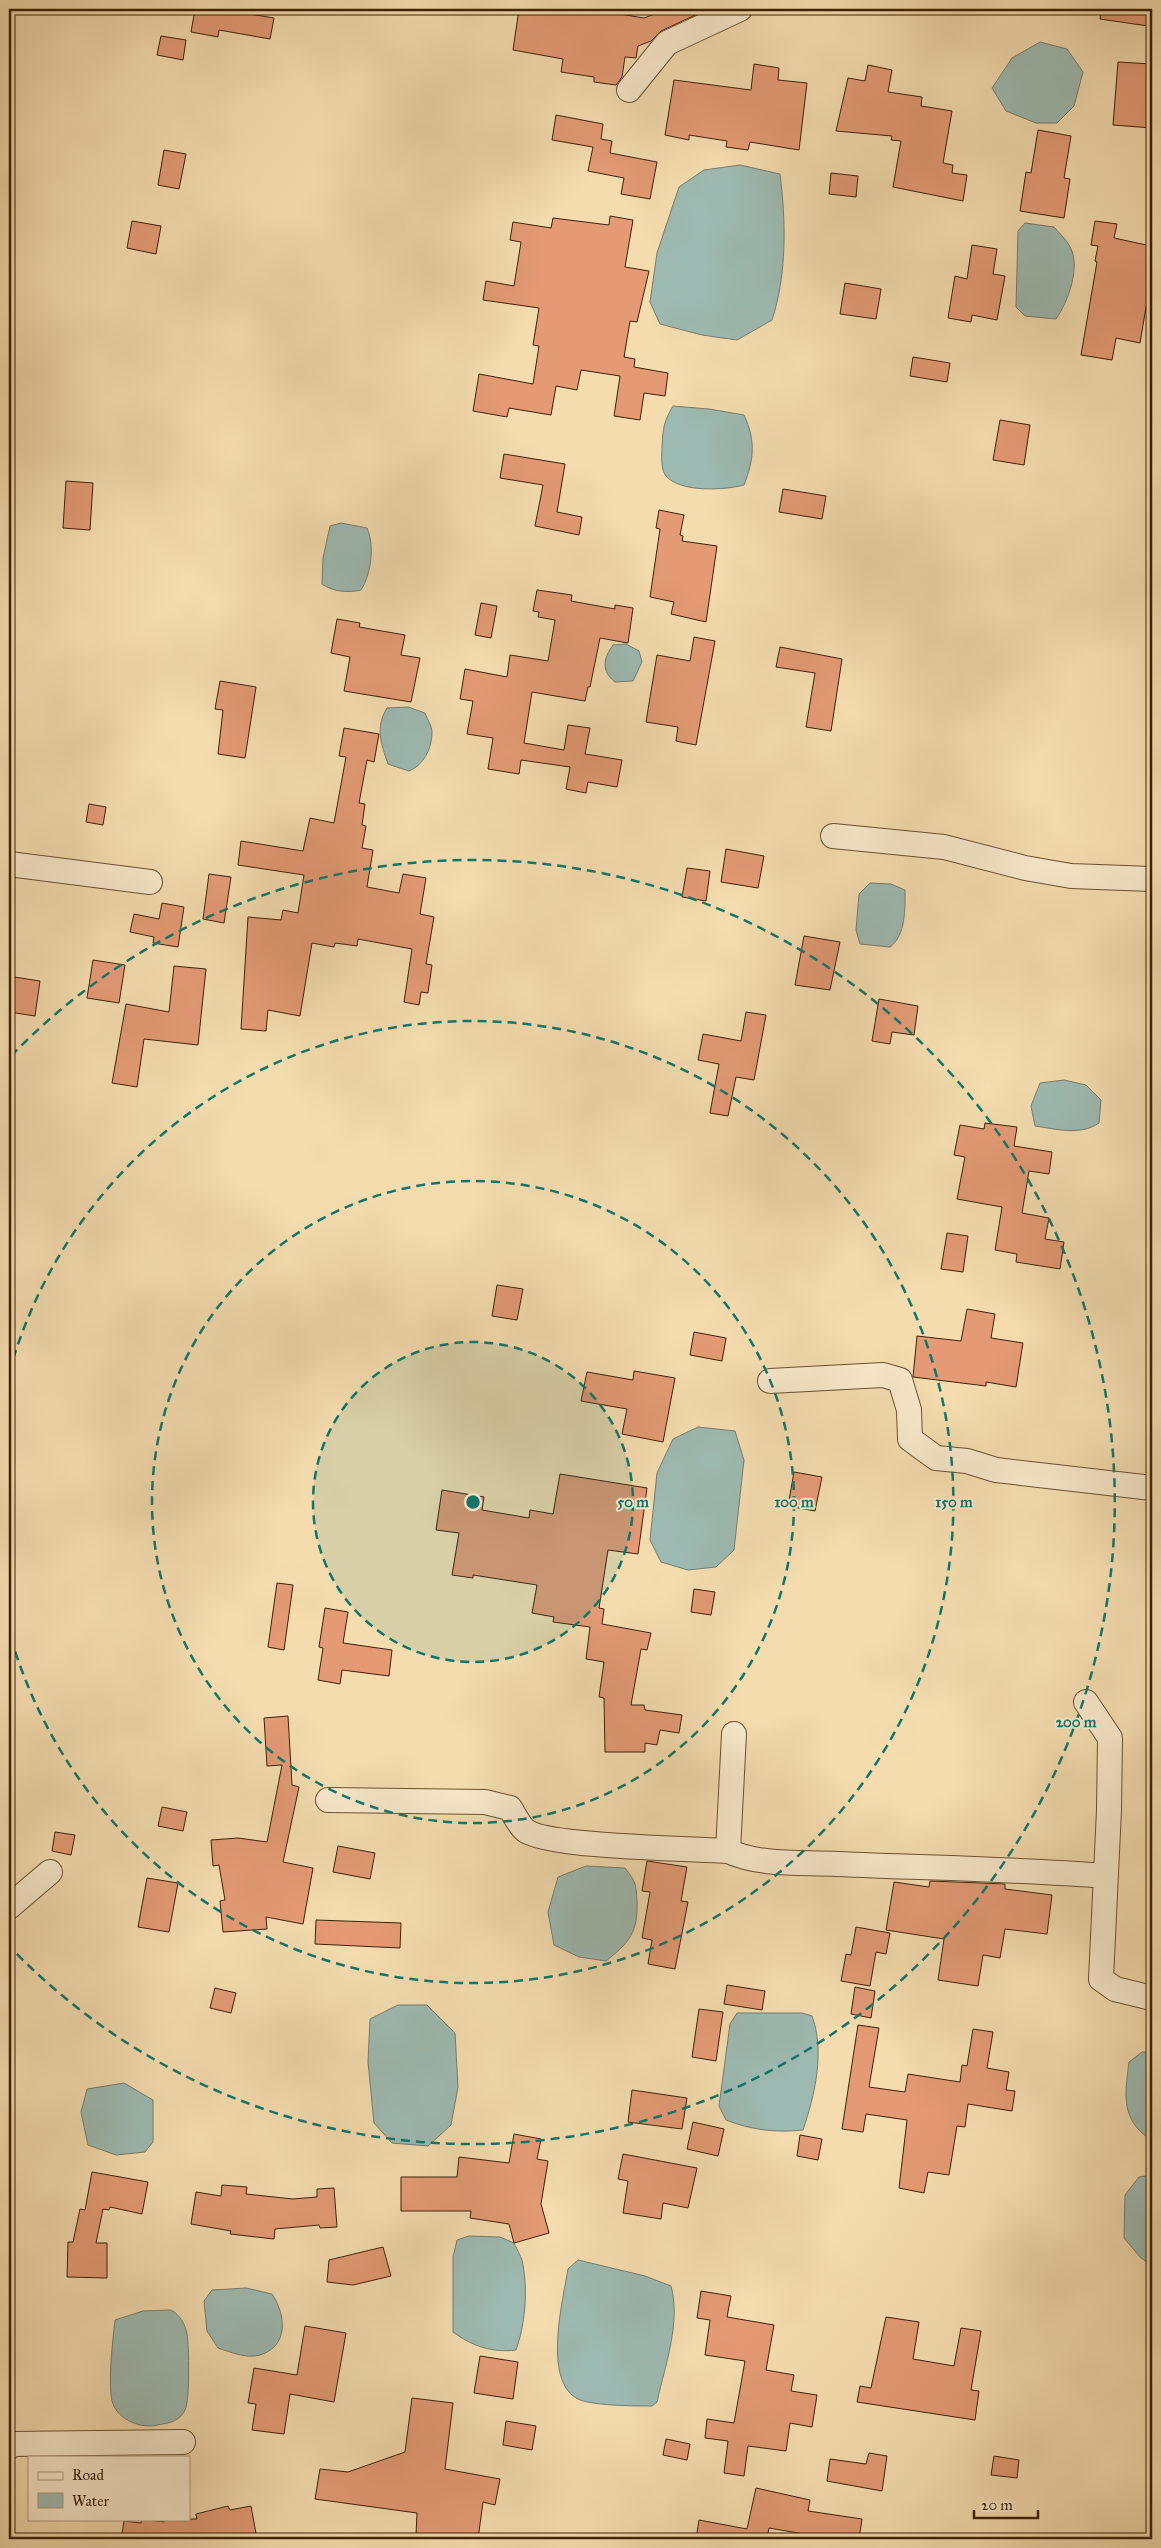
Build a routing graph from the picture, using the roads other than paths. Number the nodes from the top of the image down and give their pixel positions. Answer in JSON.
{"nodes":[{"id":1,"x":740,"y":9,"type":"edge"},
{"id":2,"x":629,"y":90,"type":"dead end"},
{"id":3,"x":833,"y":836,"type":"dead end"},
{"id":4,"x":9,"y":864,"type":"edge"},
{"id":5,"x":1152,"y":879,"type":"edge"},
{"id":6,"x":150,"y":882,"type":"dead end"},
{"id":7,"x":770,"y":1381,"type":"dead end"},
{"id":8,"x":1152,"y":1488,"type":"edge"},
{"id":9,"x":1086,"y":1702,"type":"dead end"},
{"id":10,"x":734,"y":1734,"type":"dead end"},
{"id":11,"x":328,"y":1800,"type":"dead end"},
{"id":12,"x":728,"y":1851,"type":"junction"},
{"id":13,"x":50,"y":1872,"type":"dead end"},
{"id":14,"x":1106,"y":1876,"type":"junction"},
{"id":15,"x":9,"y":1907,"type":"edge"},
{"id":16,"x":1152,"y":1998,"type":"edge"},
{"id":17,"x":183,"y":2442,"type":"dead end"},
{"id":18,"x":9,"y":2447,"type":"edge"}],
"edges":[{"from":1,"to":2,"type":"street"},
{"from":3,"to":5,"type":"street"},
{"from":4,"to":6,"type":"street"},
{"from":7,"to":8,"type":"street"},
{"from":9,"to":14,"type":"street"},
{"from":10,"to":12,"type":"street"},
{"from":11,"to":12,"type":"street"},
{"from":12,"to":14,"type":"street"},
{"from":13,"to":15,"type":"street"},
{"from":14,"to":16,"type":"street"},
{"from":17,"to":18,"type":"street"}]}
